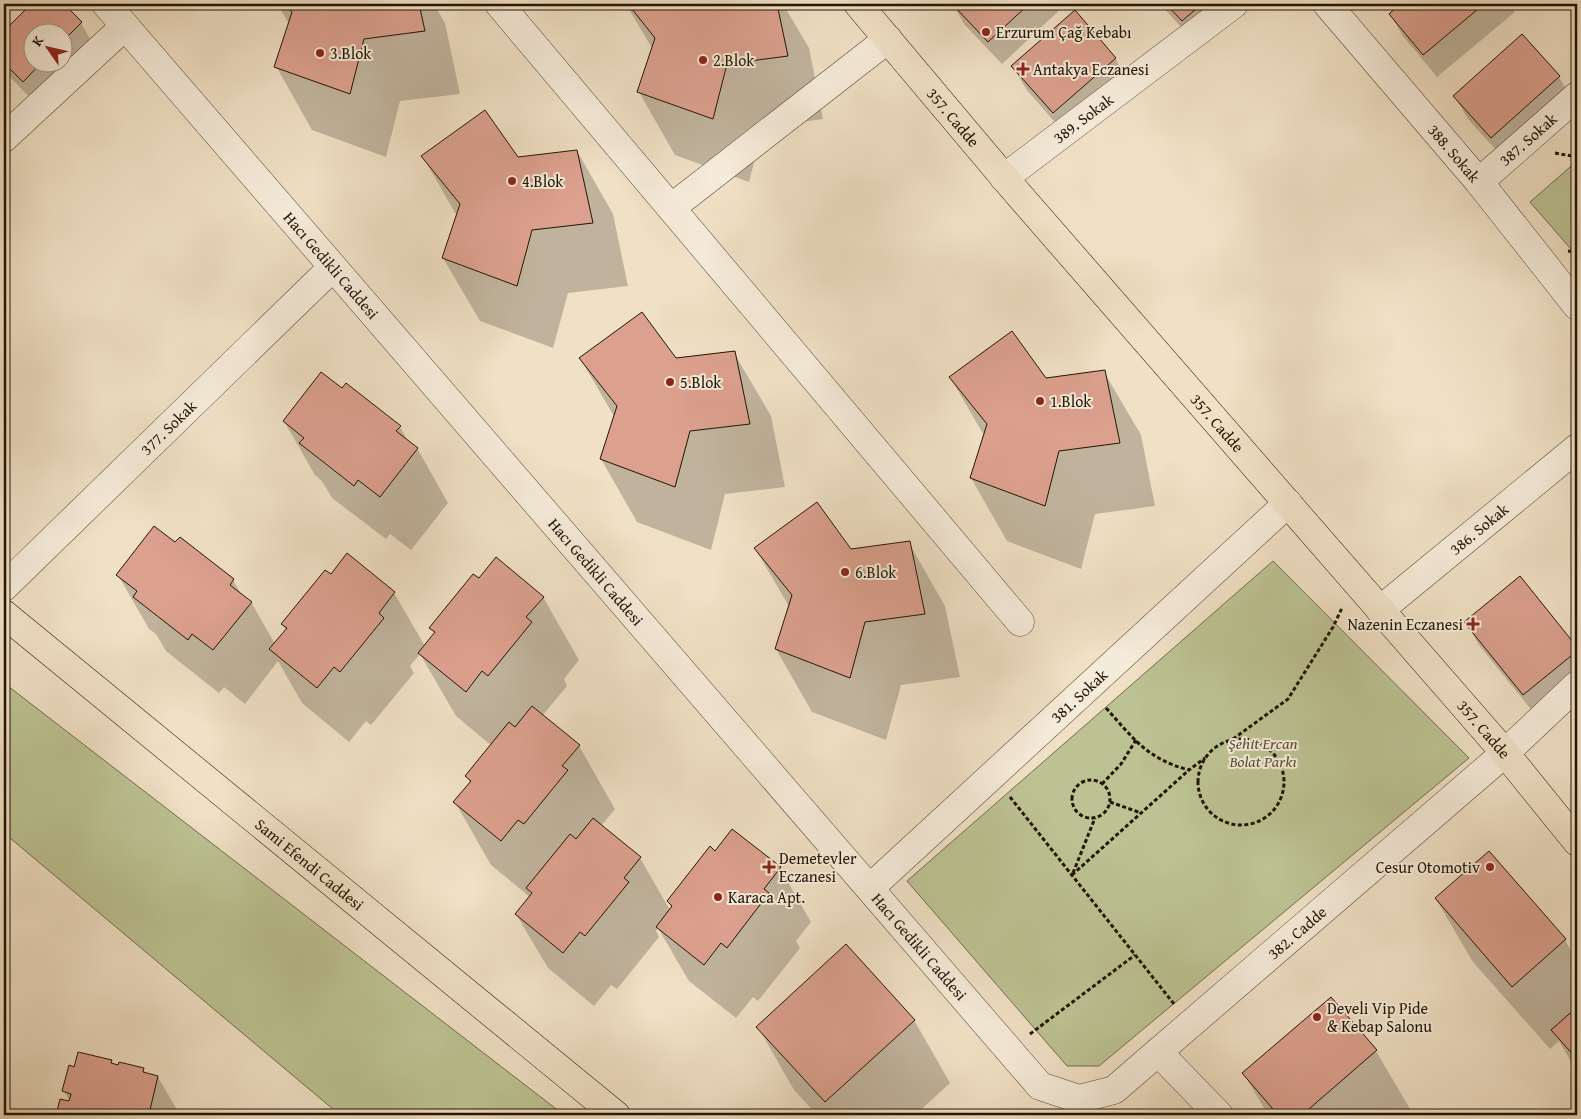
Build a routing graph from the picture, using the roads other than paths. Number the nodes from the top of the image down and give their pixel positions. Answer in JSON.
{"nodes":[{"id":1,"x":106,"y":4,"type":"edge"},
{"id":2,"x":499,"y":4,"type":"edge"},
{"id":3,"x":858,"y":4,"type":"edge"},
{"id":4,"x":1234,"y":4,"type":"edge"},
{"id":5,"x":1327,"y":4,"type":"edge"},
{"id":6,"x":127,"y":15,"type":"edge"},
{"id":7,"x":888,"y":39,"type":"junction"},
{"id":8,"x":1577,"y":96,"type":"edge"},
{"id":9,"x":4,"y":138,"type":"edge"},
{"id":10,"x":1004,"y":178,"type":"junction"},
{"id":11,"x":1479,"y":182,"type":"junction"},
{"id":12,"x":671,"y":208,"type":"junction"},
{"id":13,"x":333,"y":267,"type":"junction"},
{"id":14,"x":1577,"y":306,"type":"edge"},
{"id":15,"x":1577,"y":448,"type":"edge"},
{"id":16,"x":1288,"y":503,"type":"junction"},
{"id":17,"x":4,"y":587,"type":"edge"},
{"id":18,"x":1380,"y":610,"type":"junction"},
{"id":19,"x":4,"y":614,"type":"edge"},
{"id":20,"x":1020,"y":622,"type":"dead end"},
{"id":21,"x":1577,"y":685,"type":"edge"},
{"id":22,"x":1505,"y":753,"type":"junction"},
{"id":23,"x":1577,"y":842,"type":"edge"},
{"id":24,"x":870,"y":888,"type":"junction"},
{"id":25,"x":1158,"y":1052,"type":"junction"},
{"id":26,"x":1079,"y":1099,"type":"joint"},
{"id":27,"x":616,"y":1115,"type":"edge"},
{"id":28,"x":1219,"y":1115,"type":"edge"}],
"edges":[{"from":1,"to":6,"type":"street","name":"Hacı Gedikli Caddesi"},
{"from":2,"to":12,"type":"street"},
{"from":3,"to":7,"type":"main road","name":"357. Cadde"},
{"from":4,"to":10,"type":"street","name":"389. Sokak"},
{"from":5,"to":11,"type":"street","name":"388. Sokak"},
{"from":6,"to":9,"type":"street"},
{"from":6,"to":13,"type":"street","name":"Hacı Gedikli Caddesi"},
{"from":7,"to":10,"type":"main road","name":"357. Cadde"},
{"from":7,"to":12,"type":"street"},
{"from":8,"to":11,"type":"street","name":"387. Sokak"},
{"from":10,"to":16,"type":"main road","name":"357. Cadde"},
{"from":11,"to":14,"type":"street","name":"388. Sokak"},
{"from":12,"to":20,"type":"street"},
{"from":13,"to":17,"type":"street","name":"377. Sokak"},
{"from":13,"to":24,"type":"street","name":"Hacı Gedikli Caddesi"},
{"from":15,"to":18,"type":"street","name":"386. Sokak"},
{"from":16,"to":18,"type":"main road","name":"357. Cadde"},
{"from":16,"to":24,"type":"street","name":"381. Sokak"},
{"from":18,"to":22,"type":"main road","name":"357. Cadde"},
{"from":19,"to":27,"type":"main road","name":"Sami Efendi Caddesi"},
{"from":21,"to":22,"type":"street","name":"382. Cadde"},
{"from":22,"to":23,"type":"main road","name":"357. Cadde"},
{"from":22,"to":25,"type":"street","name":"382. Cadde"},
{"from":24,"to":26,"type":"street","name":"Hacı Gedikli Caddesi"},
{"from":25,"to":26,"type":"street","name":"382. Cadde"},
{"from":25,"to":28,"type":"street"}]}
